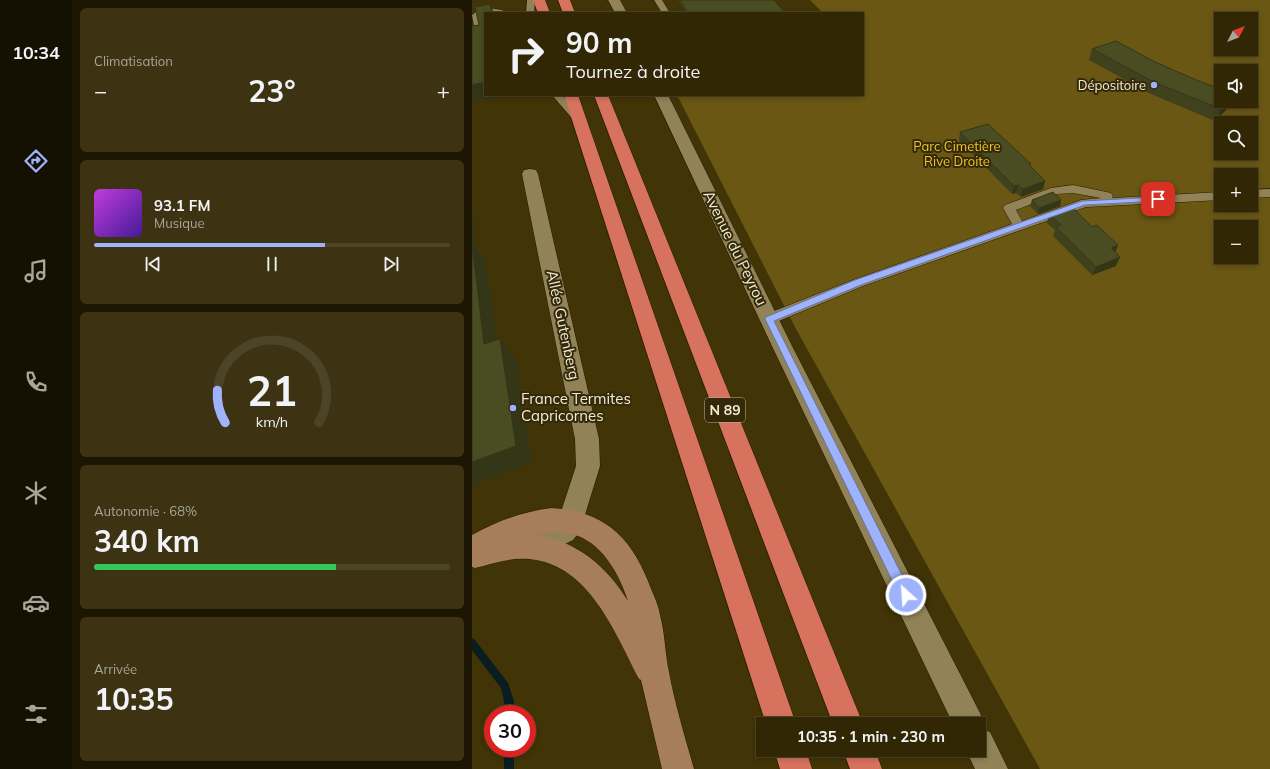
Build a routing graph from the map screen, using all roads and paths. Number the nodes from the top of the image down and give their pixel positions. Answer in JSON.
{"nodes":[{"id":1,"x":480,"y":0,"type":"edge"},
{"id":2,"x":531,"y":0,"type":"edge"},
{"id":3,"x":539,"y":0,"type":"edge"},
{"id":4,"x":564,"y":0,"type":"edge"},
{"id":5,"x":614,"y":0,"type":"edge"},
{"id":6,"x":658,"y":0,"type":"edge"},
{"id":7,"x":482,"y":10,"type":"junction"},
{"id":8,"x":495,"y":12,"type":"edge"},
{"id":9,"x":530,"y":12,"type":"edge"},
{"id":10,"x":544,"y":12,"type":"edge"},
{"id":11,"x":569,"y":12,"type":"edge"},
{"id":12,"x":620,"y":12,"type":"edge"},
{"id":13,"x":665,"y":12,"type":"edge"},
{"id":14,"x":484,"y":36,"type":"edge"},
{"id":15,"x":558,"y":96,"type":"edge"},
{"id":16,"x":571,"y":96,"type":"edge"},
{"id":17,"x":601,"y":96,"type":"edge"},
{"id":18,"x":661,"y":96,"type":"edge"},
{"id":19,"x":580,"y":121,"type":"junction"},
{"id":20,"x":530,"y":174,"type":"dead end"},
{"id":21,"x":1270,"y":193,"type":"edge"},
{"id":22,"x":1258,"y":194,"type":"edge"},
{"id":23,"x":1214,"y":196,"type":"edge"},
{"id":24,"x":1131,"y":201,"type":"junction"},
{"id":25,"x":1018,"y":224,"type":"junction"},
{"id":26,"x":769,"y":319,"type":"junction"},
{"id":27,"x":571,"y":522,"type":"junction"},
{"id":28,"x":472,"y":549,"type":"edge"},
{"id":29,"x":501,"y":549,"type":"junction"},
{"id":30,"x":472,"y":555,"type":"edge"},
{"id":31,"x":577,"y":563,"type":"junction"},
{"id":32,"x":655,"y":680,"type":"junction"},
{"id":33,"x":779,"y":717,"type":"edge"},
{"id":34,"x":845,"y":717,"type":"edge"},
{"id":35,"x":967,"y":717,"type":"edge"},
{"id":36,"x":792,"y":757,"type":"edge"},
{"id":37,"x":862,"y":757,"type":"edge"},
{"id":38,"x":986,"y":757,"type":"edge"},
{"id":39,"x":678,"y":769,"type":"edge"},
{"id":40,"x":796,"y":769,"type":"edge"},
{"id":41,"x":866,"y":769,"type":"edge"},
{"id":42,"x":992,"y":769,"type":"edge"}],
"edges":[{"from":1,"to":7,"type":"lane"},
{"from":2,"to":9,"type":"lane"},
{"from":3,"to":10,"type":"highway"},
{"from":4,"to":11,"type":"highway"},
{"from":5,"to":12,"type":"street"},
{"from":6,"to":13,"type":"lane"},
{"from":7,"to":8,"type":"lane"},
{"from":7,"to":14,"type":"lane"},
{"from":15,"to":19,"type":"lane"},
{"from":16,"to":19,"type":"highway"},
{"from":17,"to":34,"type":"highway","number":"N 89"},
{"from":18,"to":26,"type":"street","name":"Avenue du Peyrou"},
{"from":19,"to":33,"type":"highway"},
{"from":20,"to":27,"type":"street","name":"Allée Gutenberg"},
{"from":21,"to":22,"type":"lane"},
{"from":23,"to":24,"type":"lane"},
{"from":24,"to":25,"type":"lane"},
{"from":24,"to":25,"type":"lane"},
{"from":25,"to":26,"type":"lane"},
{"from":26,"to":35,"type":"street","name":"Avenue du Peyrou"},
{"from":27,"to":28,"type":"street"},
{"from":27,"to":29,"type":"street"},
{"from":27,"to":31,"type":"street"},
{"from":27,"to":32,"type":"street"},
{"from":29,"to":30,"type":"street"},
{"from":29,"to":31,"type":"street"},
{"from":31,"to":32,"type":"street"},
{"from":32,"to":39,"type":"street"},
{"from":36,"to":40,"type":"highway"},
{"from":37,"to":41,"type":"highway"},
{"from":38,"to":42,"type":"street"}]}
